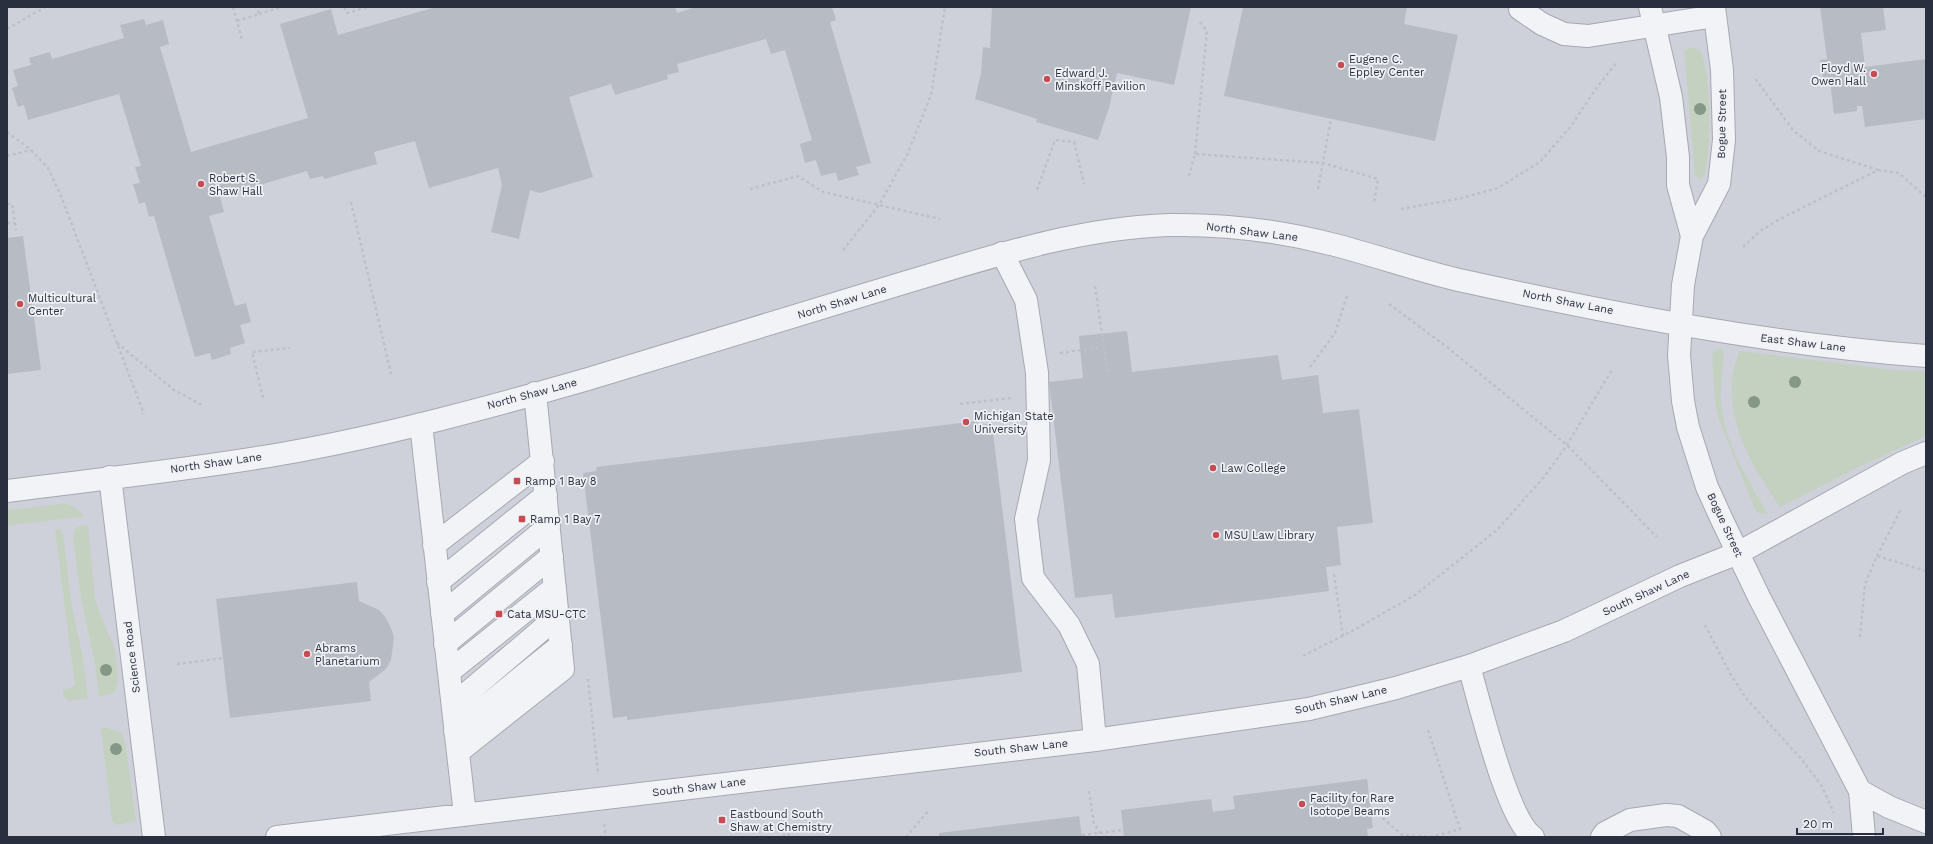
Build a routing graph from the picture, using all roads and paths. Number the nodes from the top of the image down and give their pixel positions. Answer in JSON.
{"nodes":[{"id":1,"x":45,"y":7,"type":"edge"},
{"id":2,"x":233,"y":7,"type":"edge"},
{"id":3,"x":257,"y":7,"type":"edge"},
{"id":4,"x":282,"y":7,"type":"edge"},
{"id":5,"x":344,"y":7,"type":"edge"},
{"id":6,"x":368,"y":7,"type":"edge"},
{"id":7,"x":945,"y":7,"type":"edge"},
{"id":8,"x":1517,"y":8,"type":"edge"},
{"id":9,"x":1715,"y":12,"type":"edge"},
{"id":10,"x":259,"y":14,"type":"junction"},
{"id":11,"x":1652,"y":16,"type":"edge"},
{"id":12,"x":237,"y":21,"type":"junction"},
{"id":13,"x":1199,"y":21,"type":"dead end"},
{"id":14,"x":7,"y":29,"type":"edge"},
{"id":15,"x":242,"y":40,"type":"dead end"},
{"id":16,"x":1617,"y":62,"type":"dead end"},
{"id":17,"x":1754,"y":77,"type":"dead end"},
{"id":18,"x":1330,"y":119,"type":"dead end"},
{"id":19,"x":7,"y":132,"type":"edge"},
{"id":20,"x":31,"y":150,"type":"junction"},
{"id":21,"x":1195,"y":154,"type":"junction"},
{"id":22,"x":7,"y":156,"type":"edge"},
{"id":23,"x":1323,"y":163,"type":"junction"},
{"id":24,"x":1878,"y":170,"type":"junction"},
{"id":25,"x":1190,"y":176,"type":"dead end"},
{"id":26,"x":1084,"y":184,"type":"dead end"},
{"id":27,"x":750,"y":189,"type":"dead end"},
{"id":28,"x":1318,"y":189,"type":"dead end"},
{"id":29,"x":1037,"y":190,"type":"dead end"},
{"id":30,"x":1926,"y":197,"type":"edge"},
{"id":31,"x":351,"y":202,"type":"dead end"},
{"id":32,"x":1374,"y":202,"type":"dead end"},
{"id":33,"x":7,"y":204,"type":"edge"},
{"id":34,"x":879,"y":205,"type":"junction"},
{"id":35,"x":1401,"y":209,"type":"dead end"},
{"id":36,"x":940,"y":219,"type":"dead end"},
{"id":37,"x":15,"y":223,"type":"junction"},
{"id":38,"x":7,"y":224,"type":"edge"},
{"id":39,"x":16,"y":230,"type":"dead end"},
{"id":40,"x":1692,"y":236,"type":"junction"},
{"id":41,"x":1743,"y":247,"type":"dead end"},
{"id":42,"x":843,"y":250,"type":"dead end"},
{"id":43,"x":1002,"y":253,"type":"junction"},
{"id":44,"x":1094,"y":286,"type":"dead end"},
{"id":45,"x":1347,"y":296,"type":"dead end"},
{"id":46,"x":1389,"y":304,"type":"dead end"},
{"id":47,"x":1680,"y":324,"type":"junction"},
{"id":48,"x":116,"y":343,"type":"junction"},
{"id":49,"x":290,"y":348,"type":"dead end"},
{"id":50,"x":1926,"y":356,"type":"edge"},
{"id":51,"x":1310,"y":367,"type":"dead end"},
{"id":52,"x":1613,"y":368,"type":"dead end"},
{"id":53,"x":391,"y":374,"type":"dead end"},
{"id":54,"x":1108,"y":375,"type":"dead end"},
{"id":55,"x":535,"y":393,"type":"junction"},
{"id":56,"x":263,"y":398,"type":"dead end"},
{"id":57,"x":204,"y":406,"type":"dead end"},
{"id":58,"x":144,"y":414,"type":"dead end"},
{"id":59,"x":420,"y":424,"type":"junction"},
{"id":60,"x":1567,"y":445,"type":"junction"},
{"id":61,"x":1926,"y":453,"type":"edge"},
{"id":62,"x":543,"y":461,"type":"junction"},
{"id":63,"x":110,"y":477,"type":"junction"},
{"id":64,"x":7,"y":491,"type":"edge"},
{"id":65,"x":546,"y":495,"type":"junction"},
{"id":66,"x":1901,"y":509,"type":"dead end"},
{"id":67,"x":549,"y":526,"type":"junction"},
{"id":68,"x":1657,"y":537,"type":"dead end"},
{"id":69,"x":434,"y":545,"type":"junction"},
{"id":70,"x":1738,"y":553,"type":"junction"},
{"id":71,"x":552,"y":556,"type":"junction"},
{"id":72,"x":1877,"y":556,"type":"junction"},
{"id":73,"x":1926,"y":571,"type":"edge"},
{"id":74,"x":1334,"y":574,"type":"dead end"},
{"id":75,"x":438,"y":582,"type":"junction"},
{"id":76,"x":555,"y":587,"type":"junction"},
{"id":77,"x":442,"y":614,"type":"junction"},
{"id":78,"x":558,"y":616,"type":"junction"},
{"id":79,"x":1705,"y":625,"type":"dead end"},
{"id":80,"x":1343,"y":636,"type":"junction"},
{"id":81,"x":1860,"y":637,"type":"dead end"},
{"id":82,"x":445,"y":644,"type":"junction"},
{"id":83,"x":561,"y":645,"type":"junction"},
{"id":84,"x":1303,"y":656,"type":"dead end"},
{"id":85,"x":223,"y":658,"type":"dead end"},
{"id":86,"x":177,"y":664,"type":"dead end"},
{"id":87,"x":1469,"y":666,"type":"junction"},
{"id":88,"x":449,"y":672,"type":"junction"},
{"id":89,"x":452,"y":705,"type":"junction"},
{"id":90,"x":1428,"y":730,"type":"dead end"},
{"id":91,"x":455,"y":731,"type":"junction"},
{"id":92,"x":1095,"y":740,"type":"junction"},
{"id":93,"x":458,"y":752,"type":"junction"},
{"id":94,"x":1089,"y":791,"type":"dead end"},
{"id":95,"x":1860,"y":791,"type":"junction"},
{"id":96,"x":929,"y":810,"type":"dead end"},
{"id":97,"x":1378,"y":814,"type":"dead end"},
{"id":98,"x":465,"y":815,"type":"junction"},
{"id":99,"x":1837,"y":819,"type":"dead end"},
{"id":100,"x":1926,"y":822,"type":"edge"},
{"id":101,"x":1124,"y":830,"type":"dead end"},
{"id":102,"x":1082,"y":835,"type":"dead end"},
{"id":103,"x":1529,"y":836,"type":"edge"},
{"id":104,"x":154,"y":837,"type":"edge"},
{"id":105,"x":277,"y":837,"type":"edge"},
{"id":106,"x":784,"y":837,"type":"edge"},
{"id":107,"x":790,"y":837,"type":"edge"},
{"id":108,"x":906,"y":837,"type":"edge"},
{"id":109,"x":1103,"y":837,"type":"edge"},
{"id":110,"x":1602,"y":837,"type":"edge"},
{"id":111,"x":1710,"y":837,"type":"edge"},
{"id":112,"x":1864,"y":837,"type":"edge"}],
"edges":[{"from":1,"to":14,"type":"path"},
{"from":2,"to":12,"type":"path"},
{"from":3,"to":10,"type":"path"},
{"from":4,"to":10,"type":"path"},
{"from":5,"to":6,"type":"path"},
{"from":7,"to":34,"type":"path"},
{"from":8,"to":11,"type":"street"},
{"from":9,"to":11,"type":"street"},
{"from":9,"to":40,"type":"street","name":"Bogue Street"},
{"from":10,"to":12,"type":"path"},
{"from":11,"to":40,"type":"street","name":"Bogue Street"},
{"from":12,"to":15,"type":"path"},
{"from":13,"to":21,"type":"path"},
{"from":16,"to":35,"type":"path"},
{"from":17,"to":24,"type":"path"},
{"from":18,"to":23,"type":"path"},
{"from":19,"to":20,"type":"path"},
{"from":20,"to":22,"type":"path"},
{"from":20,"to":48,"type":"path"},
{"from":21,"to":23,"type":"path"},
{"from":21,"to":25,"type":"path"},
{"from":23,"to":28,"type":"path"},
{"from":23,"to":32,"type":"path"},
{"from":24,"to":30,"type":"path"},
{"from":24,"to":41,"type":"path"},
{"from":26,"to":29,"type":"path"},
{"from":27,"to":34,"type":"path"},
{"from":31,"to":53,"type":"path"},
{"from":33,"to":37,"type":"path"},
{"from":34,"to":36,"type":"path"},
{"from":34,"to":42,"type":"path"},
{"from":37,"to":38,"type":"path"},
{"from":37,"to":39,"type":"path"},
{"from":40,"to":47,"type":"street","name":"Bogue Street"},
{"from":43,"to":47,"type":"street","name":"North Shaw Lane"},
{"from":43,"to":55,"type":"street","name":"North Shaw Lane"},
{"from":43,"to":92,"type":"street"},
{"from":44,"to":54,"type":"path"},
{"from":45,"to":51,"type":"path"},
{"from":46,"to":60,"type":"path"},
{"from":47,"to":50,"type":"street","name":"East Shaw Lane"},
{"from":47,"to":70,"type":"street","name":"Bogue Street"},
{"from":48,"to":57,"type":"path"},
{"from":48,"to":58,"type":"path"},
{"from":49,"to":56,"type":"path"},
{"from":52,"to":60,"type":"path"},
{"from":55,"to":59,"type":"street","name":"North Shaw Lane"},
{"from":55,"to":62,"type":"street"},
{"from":59,"to":63,"type":"street","name":"North Shaw Lane"},
{"from":59,"to":69,"type":"street"},
{"from":60,"to":68,"type":"path"},
{"from":60,"to":80,"type":"path"},
{"from":61,"to":70,"type":"street"},
{"from":62,"to":65,"type":"street"},
{"from":62,"to":69,"type":"street"},
{"from":63,"to":64,"type":"street","name":"North Shaw Lane"},
{"from":63,"to":104,"type":"street","name":"Science Road"},
{"from":65,"to":67,"type":"street"},
{"from":65,"to":75,"type":"street"},
{"from":66,"to":72,"type":"path"},
{"from":67,"to":71,"type":"street"},
{"from":67,"to":77,"type":"street"},
{"from":69,"to":75,"type":"street"},
{"from":70,"to":87,"type":"street","name":"South Shaw Lane"},
{"from":70,"to":95,"type":"street","name":"Bogue Street"},
{"from":71,"to":76,"type":"street"},
{"from":71,"to":82,"type":"street"},
{"from":72,"to":73,"type":"path"},
{"from":72,"to":81,"type":"path"},
{"from":74,"to":80,"type":"path"},
{"from":75,"to":77,"type":"street"},
{"from":76,"to":78,"type":"street"},
{"from":76,"to":88,"type":"street"},
{"from":77,"to":82,"type":"street"},
{"from":78,"to":83,"type":"street"},
{"from":78,"to":89,"type":"street"},
{"from":79,"to":99,"type":"path"},
{"from":80,"to":84,"type":"path"},
{"from":82,"to":88,"type":"street"},
{"from":83,"to":91,"type":"street"},
{"from":83,"to":93,"type":"street"},
{"from":85,"to":86,"type":"path"},
{"from":87,"to":92,"type":"street","name":"South Shaw Lane"},
{"from":87,"to":103,"type":"street"},
{"from":88,"to":89,"type":"street"},
{"from":89,"to":91,"type":"street"},
{"from":90,"to":97,"type":"path"},
{"from":91,"to":93,"type":"street"},
{"from":92,"to":98,"type":"street","name":"South Shaw Lane"},
{"from":93,"to":98,"type":"street"},
{"from":94,"to":109,"type":"path"},
{"from":95,"to":100,"type":"street"},
{"from":95,"to":112,"type":"street","name":"Bogue Street"},
{"from":96,"to":108,"type":"path"},
{"from":98,"to":105,"type":"street","name":"South Shaw Lane"},
{"from":101,"to":102,"type":"path","bridge":true},
{"from":106,"to":107,"type":"path"},
{"from":110,"to":111,"type":"street"}]}
